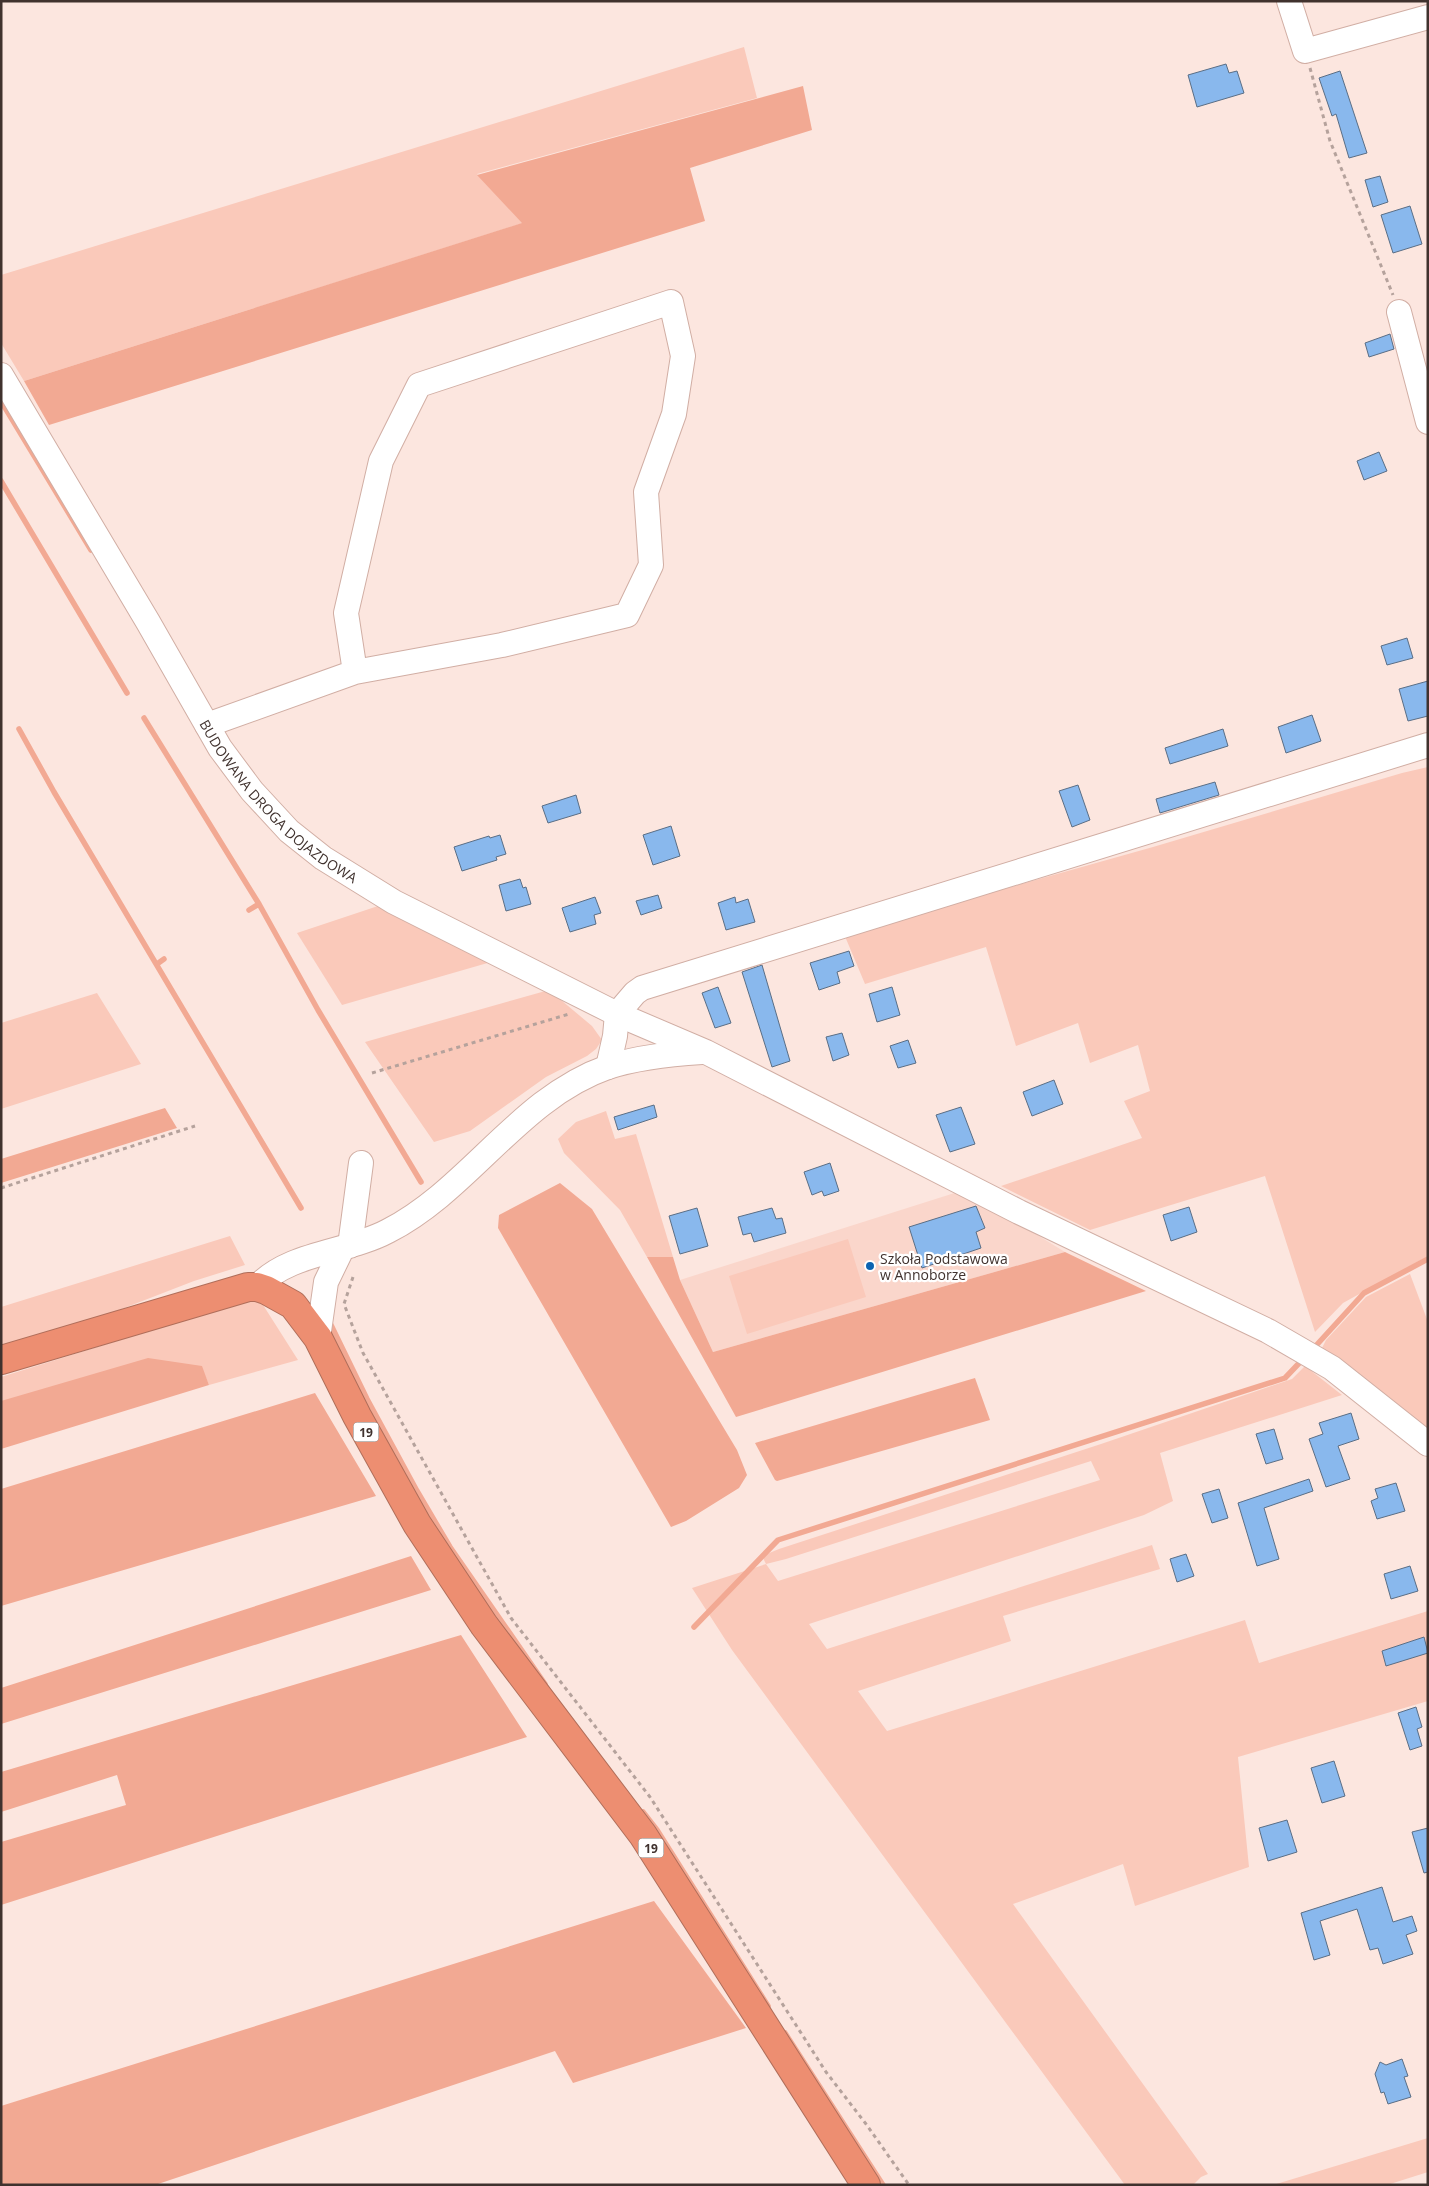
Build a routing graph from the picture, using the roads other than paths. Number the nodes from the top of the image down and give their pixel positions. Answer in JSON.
{"nodes":[{"id":1,"x":1289,"y":1,"type":"edge"},
{"id":2,"x":1428,"y":17,"type":"edge"},
{"id":3,"x":1399,"y":312,"type":"road end"},
{"id":4,"x":1,"y":375,"type":"edge"},
{"id":5,"x":1428,"y":422,"type":"edge"},
{"id":6,"x":355,"y":672,"type":"junction"},
{"id":7,"x":207,"y":725,"type":"junction"},
{"id":8,"x":1428,"y":745,"type":"edge"},
{"id":9,"x":616,"y":1014,"type":"junction"},
{"id":10,"x":706,"y":1052,"type":"junction"},
{"id":11,"x":608,"y":1067,"type":"junction"},
{"id":12,"x":361,"y":1163,"type":"dead end"},
{"id":13,"x":349,"y":1254,"type":"junction"},
{"id":14,"x":257,"y":1286,"type":"junction"},
{"id":15,"x":318,"y":1338,"type":"junction"},
{"id":16,"x":1,"y":1360,"type":"edge"},
{"id":17,"x":1428,"y":1444,"type":"edge"},
{"id":18,"x":866,"y":2185,"type":"edge"}],
"edges":[{"from":1,"to":2,"type":"street"},
{"from":3,"to":5,"type":"street"},
{"from":4,"to":7,"type":"street","name":"BUDOWANA DROGA DOJAZDOWA"},
{"from":6,"to":6,"type":"street"},
{"from":6,"to":7,"type":"street"},
{"from":7,"to":9,"type":"street","name":"BUDOWANA DROGA DOJAZDOWA"},
{"from":8,"to":9,"type":"street"},
{"from":9,"to":10,"type":"street","name":"BUDOWANA DROGA DOJAZDOWA"},
{"from":9,"to":11,"type":"street"},
{"from":10,"to":11,"type":"street"},
{"from":10,"to":17,"type":"street","name":"BUDOWANA DROGA DOJAZDOWA"},
{"from":11,"to":13,"type":"street"},
{"from":12,"to":13,"type":"street"},
{"from":13,"to":14,"type":"street"},
{"from":13,"to":15,"type":"street"},
{"from":14,"to":15,"type":"highway","number":"19"},
{"from":14,"to":16,"type":"highway"},
{"from":15,"to":18,"type":"highway","number":"19"}]}
